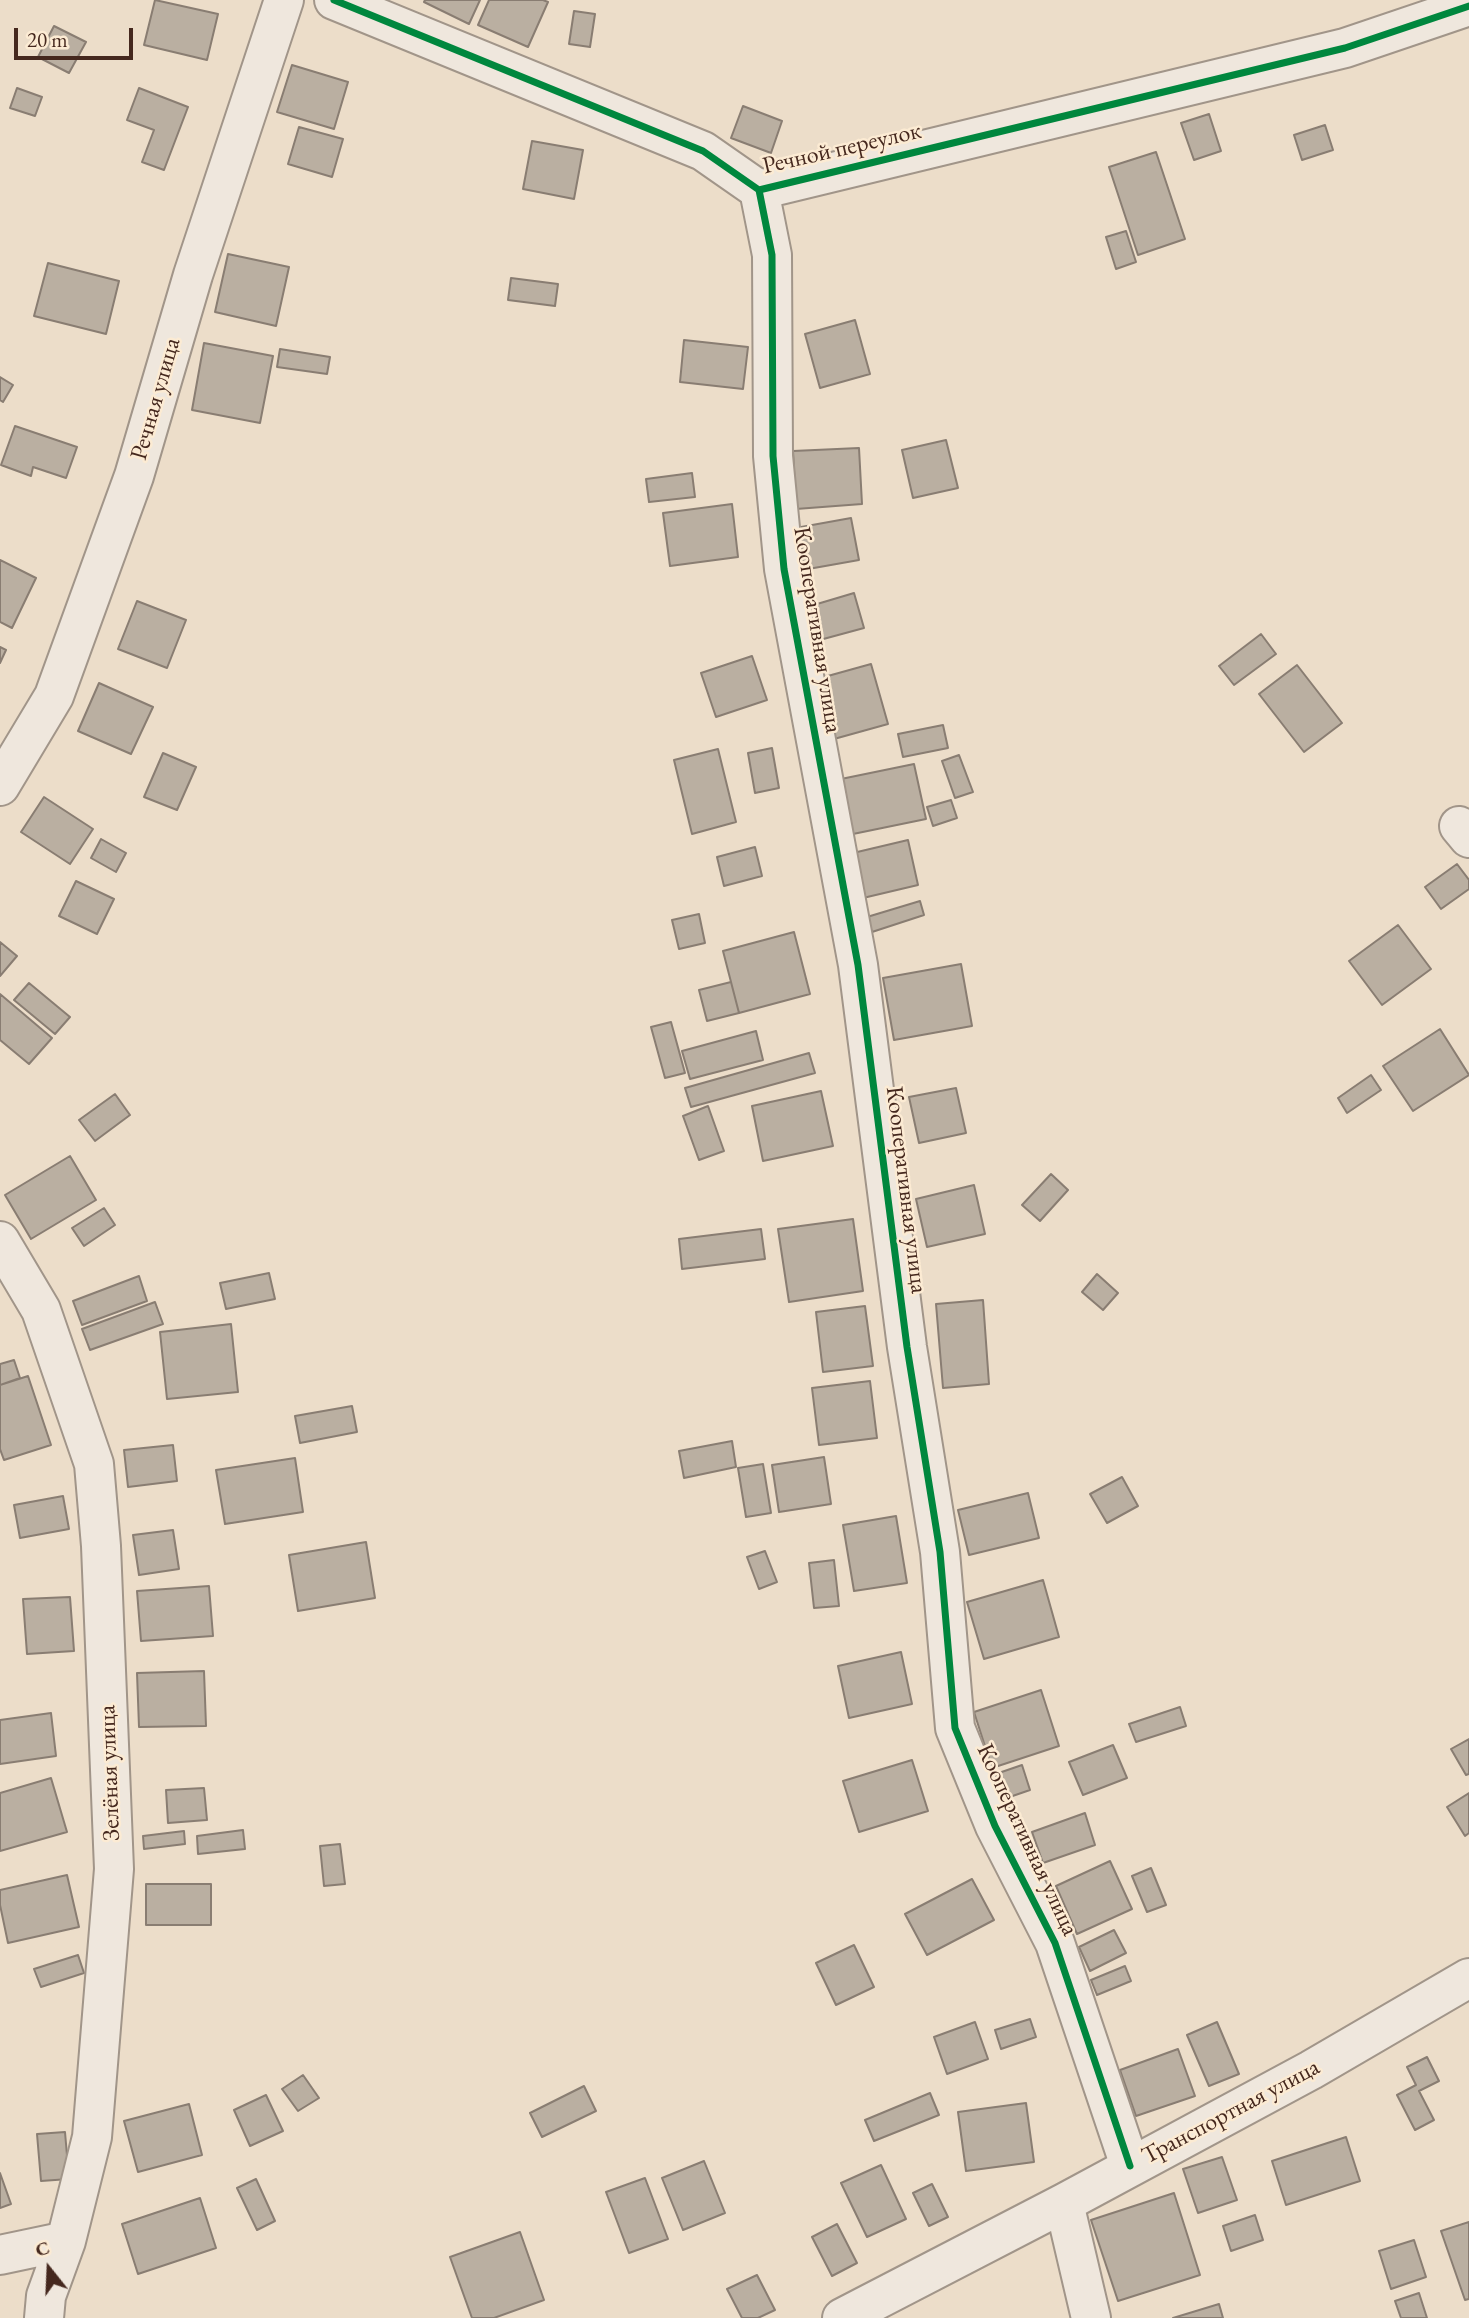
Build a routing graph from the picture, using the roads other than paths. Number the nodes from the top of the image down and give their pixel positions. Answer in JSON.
{"nodes":[{"id":1,"x":284,"y":0,"type":"edge"},
{"id":2,"x":337,"y":1,"type":"edge"},
{"id":3,"x":1469,"y":6,"type":"edge"},
{"id":4,"x":759,"y":190,"type":"junction"},
{"id":5,"x":0,"y":786,"type":"edge"},
{"id":6,"x":0,"y":1241,"type":"edge"},
{"id":7,"x":1469,"y":1978,"type":"edge"},
{"id":8,"x":1130,"y":2166,"type":"junction"},
{"id":9,"x":1064,"y":2203,"type":"junction"},
{"id":10,"x":66,"y":2241,"type":"junction"},
{"id":11,"x":0,"y":2255,"type":"edge"},
{"id":12,"x":44,"y":2318,"type":"edge"},
{"id":13,"x":842,"y":2318,"type":"edge"},
{"id":14,"x":1091,"y":2318,"type":"edge"}],
"edges":[{"from":1,"to":5,"type":"street","name":"Речная улица"},
{"from":2,"to":4,"type":"street","name":"Речной переулок"},
{"from":3,"to":4,"type":"street","name":"Речной переулок"},
{"from":4,"to":8,"type":"street","name":"Кооперативная улица"},
{"from":6,"to":10,"type":"street","name":"Зелёная улица"},
{"from":7,"to":8,"type":"street","name":"Транспортная улица"},
{"from":8,"to":9,"type":"street","name":"Транспортная улица"},
{"from":9,"to":13,"type":"street","name":"Транспортная улица"},
{"from":9,"to":14,"type":"street"},
{"from":10,"to":11,"type":"street"},
{"from":10,"to":12,"type":"street","name":"Зелёная улица"}]}
